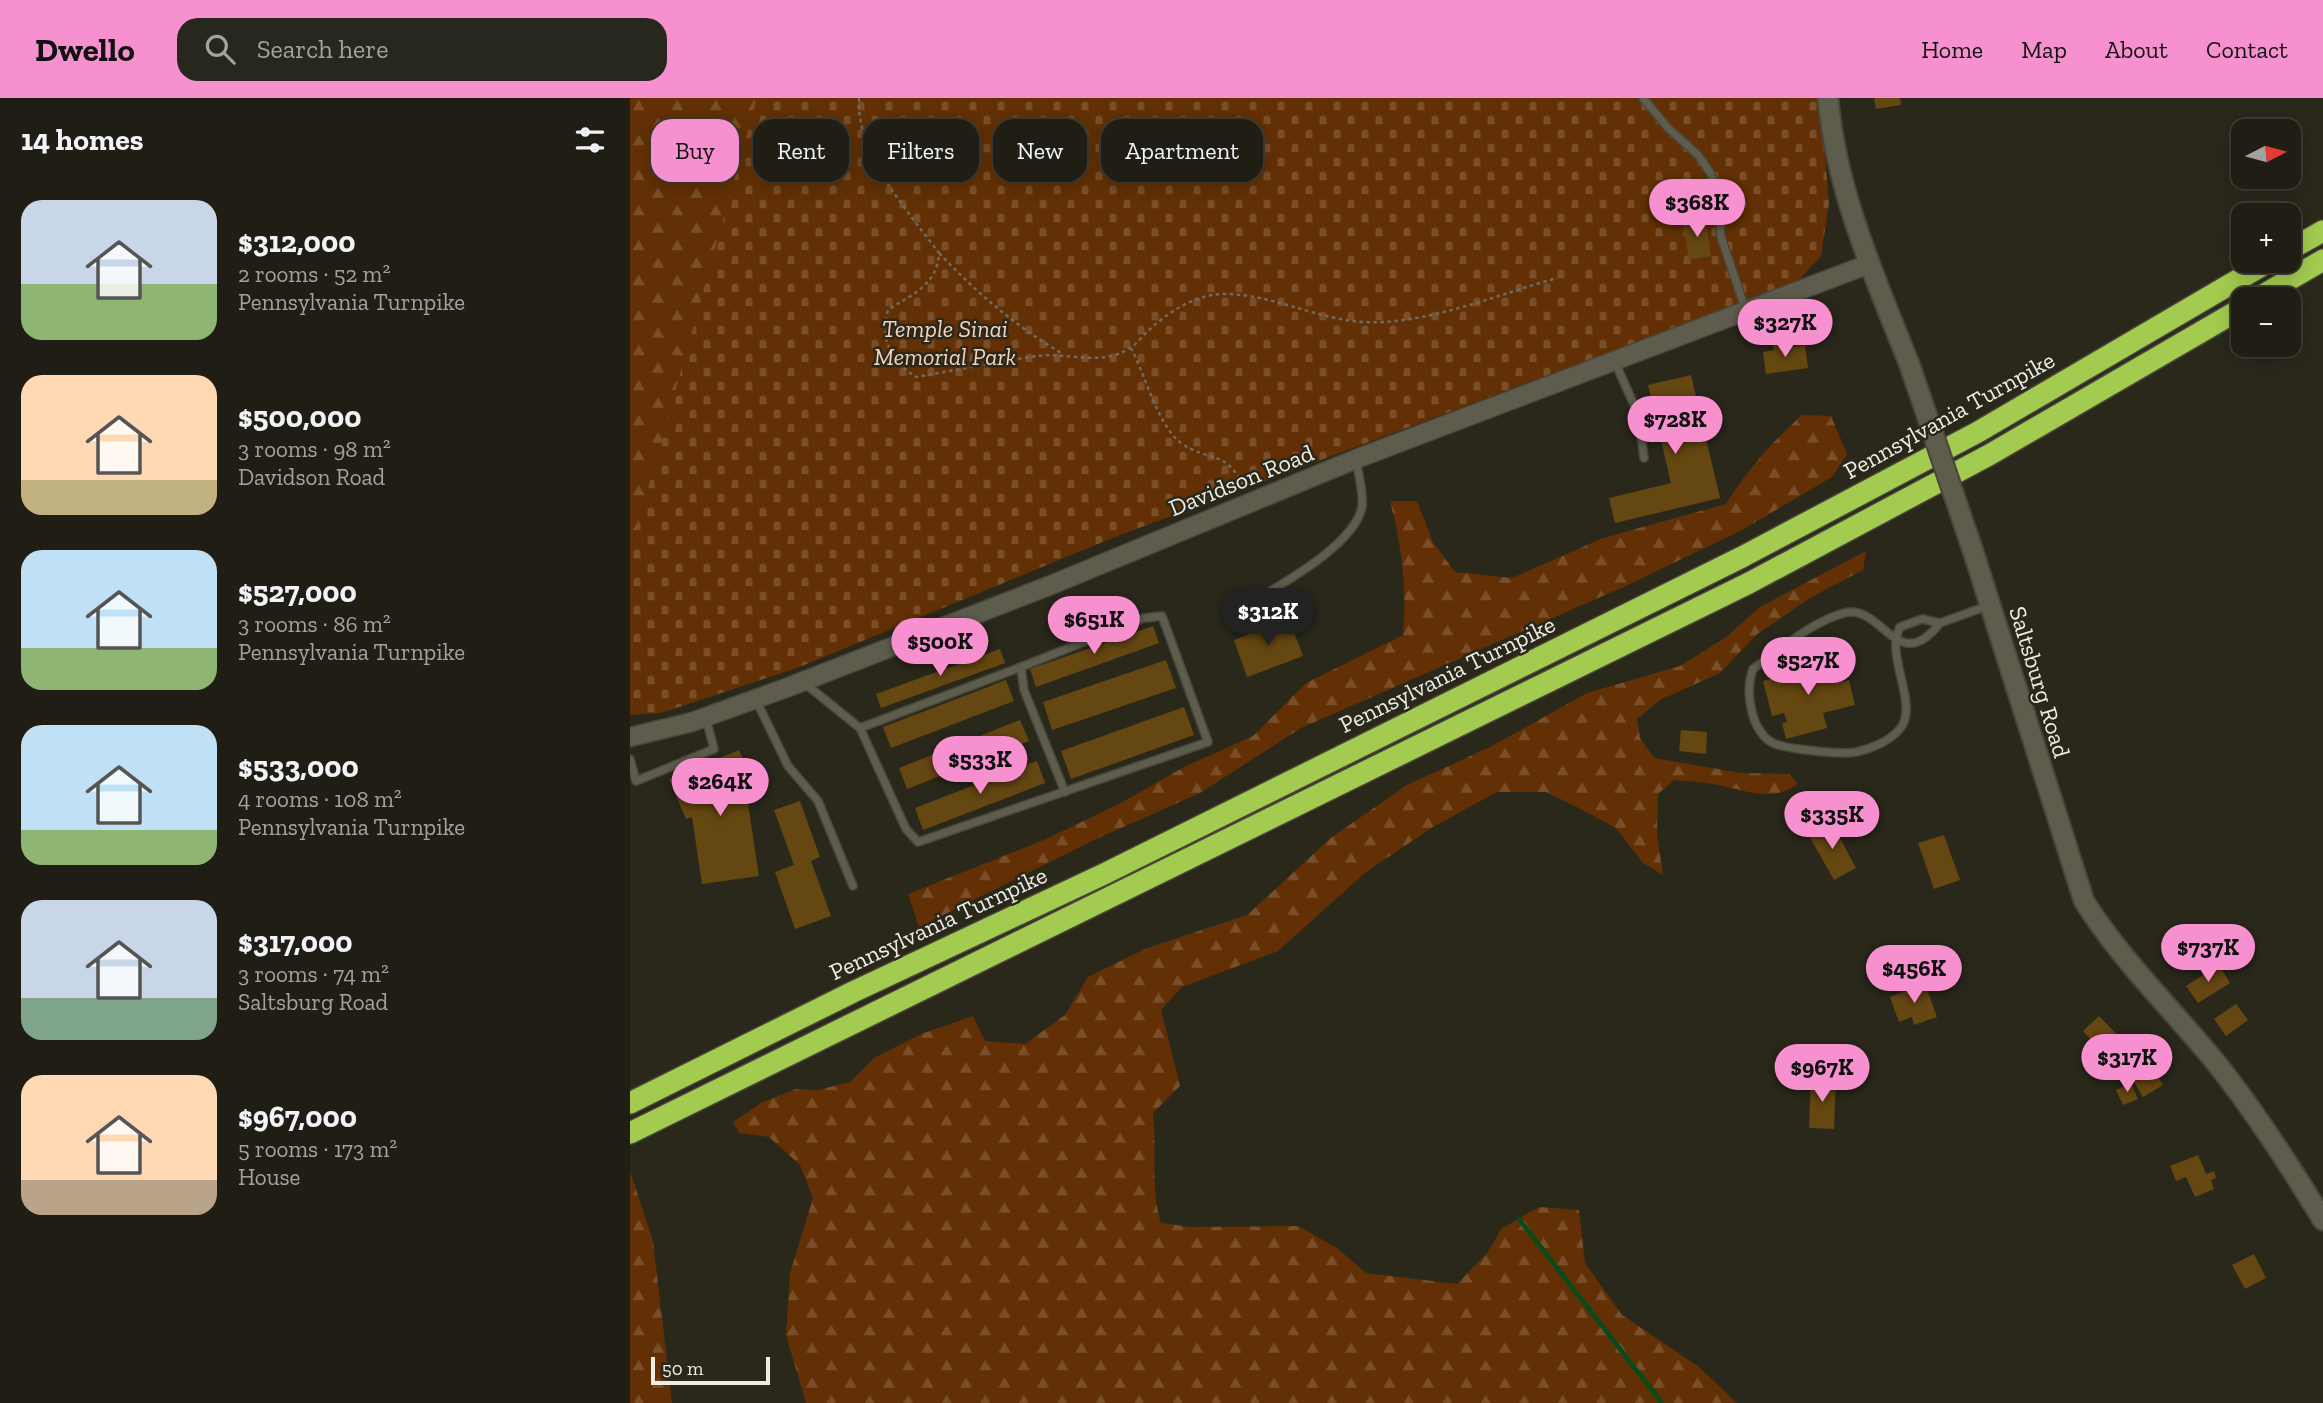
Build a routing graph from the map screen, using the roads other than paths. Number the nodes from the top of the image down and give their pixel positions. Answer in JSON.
{"nodes":[{"id":1,"x":1643,"y":98,"type":"edge"},
{"id":2,"x":1828,"y":98,"type":"edge"},
{"id":3,"x":2323,"y":231,"type":"edge"},
{"id":4,"x":2301,"y":243,"type":"edge"},
{"id":5,"x":2323,"y":260,"type":"edge"},
{"id":6,"x":1869,"y":264,"type":"junction"},
{"id":7,"x":2250,"y":273,"type":"edge"},
{"id":8,"x":2277,"y":287,"type":"edge"},
{"id":9,"x":1747,"y":312,"type":"junction"},
{"id":10,"x":2231,"y":315,"type":"edge"},
{"id":11,"x":1615,"y":362,"type":"junction"},
{"id":12,"x":1356,"y":458,"type":"junction"},
{"id":13,"x":1644,"y":458,"type":"dead end"},
{"id":14,"x":1990,"y":605,"type":"junction"},
{"id":15,"x":1241,"y":609,"type":"dead end"},
{"id":16,"x":1940,"y":623,"type":"junction"},
{"id":17,"x":1893,"y":639,"type":"junction"},
{"id":18,"x":1021,"y":667,"type":"junction"},
{"id":19,"x":802,"y":682,"type":"junction"},
{"id":20,"x":755,"y":699,"type":"junction"},
{"id":21,"x":706,"y":717,"type":"junction"},
{"id":22,"x":860,"y":728,"type":"junction"},
{"id":23,"x":630,"y":737,"type":"edge"},
{"id":24,"x":630,"y":759,"type":"edge"},
{"id":25,"x":1065,"y":792,"type":"junction"},
{"id":26,"x":853,"y":886,"type":"dead end"},
{"id":27,"x":630,"y":1104,"type":"edge"},
{"id":28,"x":630,"y":1132,"type":"edge"},
{"id":29,"x":2323,"y":1220,"type":"edge"}],
"edges":[{"from":1,"to":9,"type":"lane"},
{"from":2,"to":6,"type":"main road","name":"Saltsburg Road"},
{"from":3,"to":4,"type":"highway"},
{"from":5,"to":8,"type":"highway"},
{"from":6,"to":9,"type":"street","name":"Davidson Road"},
{"from":6,"to":14,"type":"main road","name":"Saltsburg Road","bridge":true},
{"from":7,"to":27,"type":"highway","name":"Pennsylvania Turnpike"},
{"from":9,"to":11,"type":"street","name":"Davidson Road"},
{"from":10,"to":28,"type":"highway","name":"Pennsylvania Turnpike"},
{"from":11,"to":12,"type":"street","name":"Davidson Road"},
{"from":11,"to":13,"type":"lane"},
{"from":12,"to":15,"type":"lane"},
{"from":12,"to":19,"type":"street","name":"Davidson Road"},
{"from":14,"to":16,"type":"lane"},
{"from":14,"to":29,"type":"main road","name":"Saltsburg Road"},
{"from":16,"to":17,"type":"lane"},
{"from":16,"to":17,"type":"lane"},
{"from":17,"to":17,"type":"lane"},
{"from":18,"to":22,"type":"lane"},
{"from":18,"to":25,"type":"lane"},
{"from":18,"to":25,"type":"lane"},
{"from":19,"to":20,"type":"street","name":"Davidson Road"},
{"from":19,"to":22,"type":"lane"},
{"from":20,"to":21,"type":"street","name":"Davidson Road"},
{"from":20,"to":26,"type":"lane"},
{"from":21,"to":23,"type":"street","name":"Davidson Road"},
{"from":21,"to":24,"type":"lane"},
{"from":22,"to":25,"type":"lane"}]}
